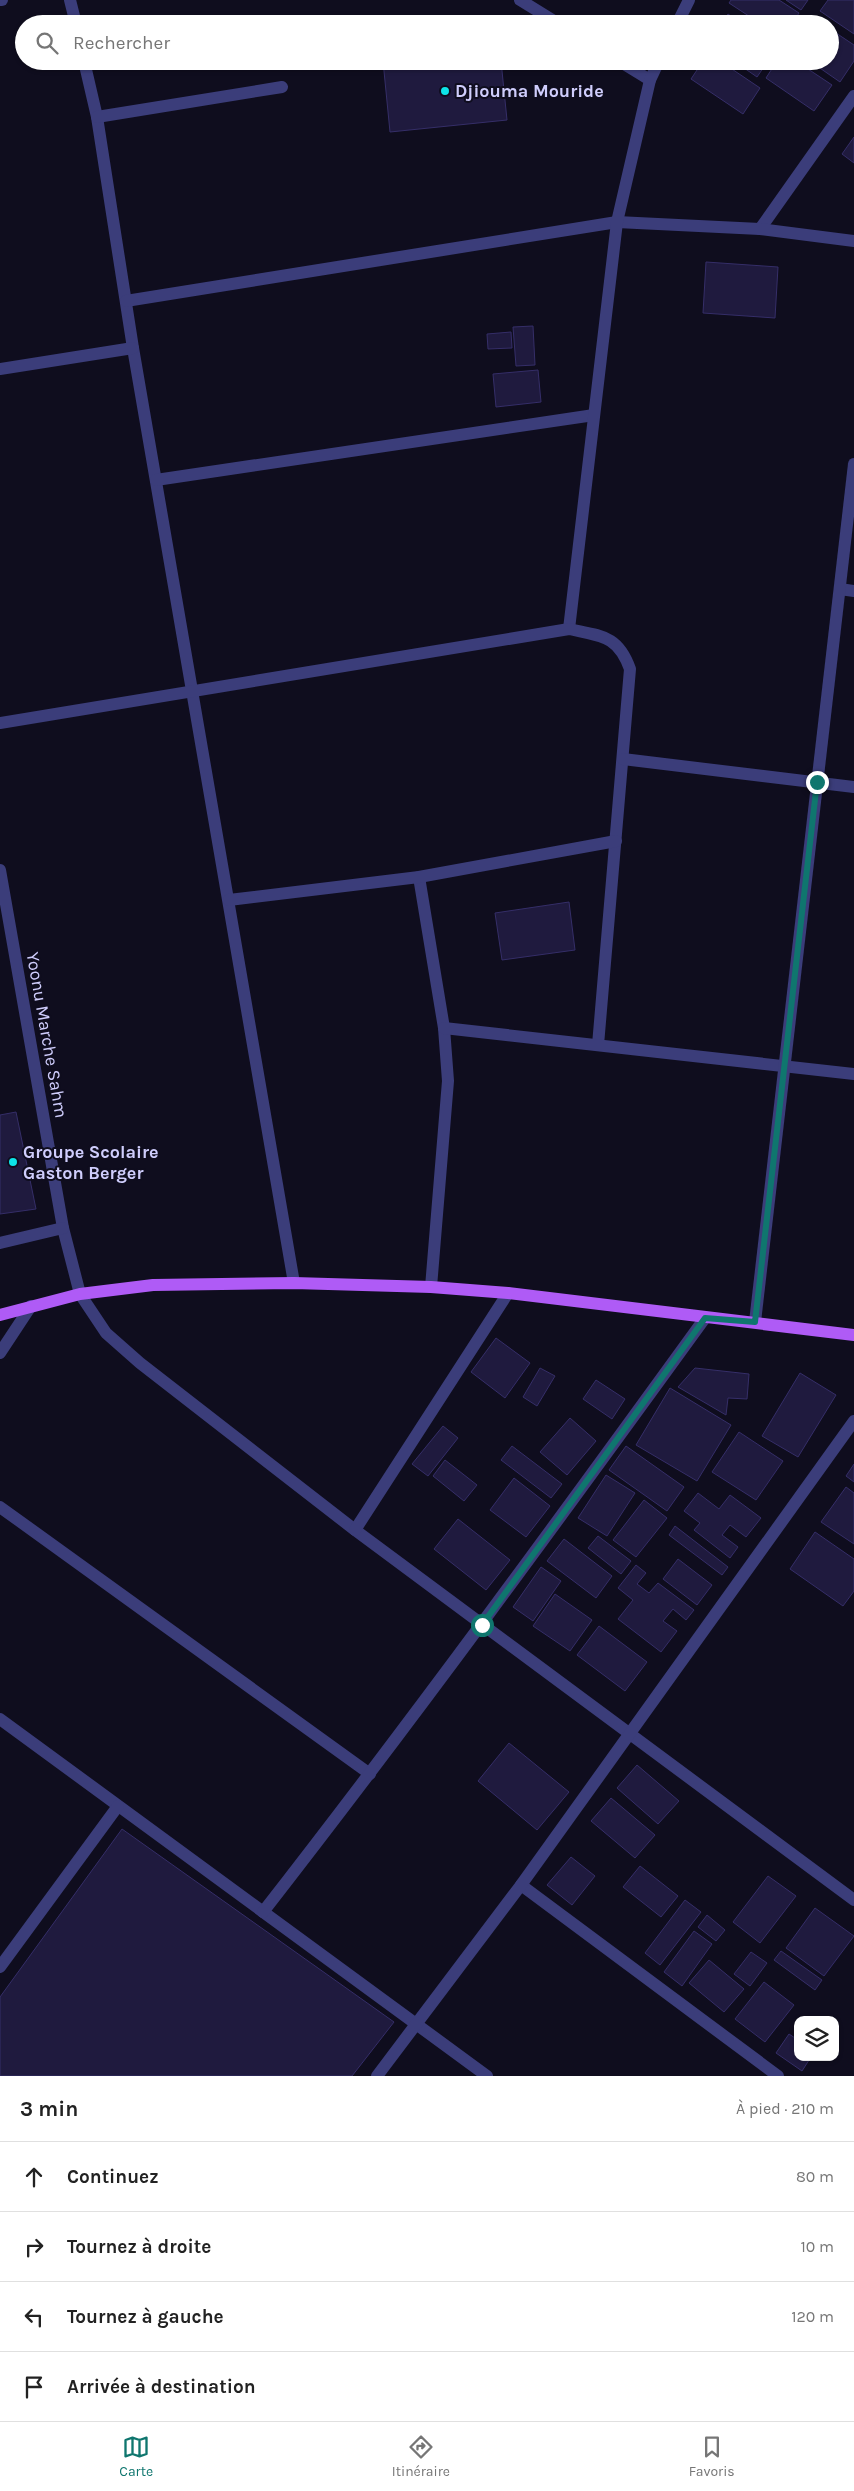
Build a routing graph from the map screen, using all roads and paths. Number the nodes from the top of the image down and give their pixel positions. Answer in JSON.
{"nodes":[{"id":1,"x":70,"y":0,"type":"edge"},
{"id":2,"x":520,"y":0,"type":"edge"},
{"id":3,"x":689,"y":0,"type":"edge"},
{"id":4,"x":74,"y":15,"type":"edge"},
{"id":5,"x":544,"y":15,"type":"edge"},
{"id":6,"x":682,"y":15,"type":"edge"},
{"id":7,"x":86,"y":70,"type":"edge"},
{"id":8,"x":634,"y":70,"type":"edge"},
{"id":9,"x":655,"y":70,"type":"edge"},
{"id":10,"x":650,"y":80,"type":"junction"},
{"id":11,"x":282,"y":87,"type":"dead end"},
{"id":12,"x":854,"y":96,"type":"edge"},
{"id":13,"x":97,"y":116,"type":"junction"},
{"id":14,"x":617,"y":222,"type":"junction"},
{"id":15,"x":760,"y":230,"type":"junction"},
{"id":16,"x":854,"y":241,"type":"edge"},
{"id":17,"x":126,"y":301,"type":"junction"},
{"id":18,"x":133,"y":348,"type":"junction"},
{"id":19,"x":0,"y":369,"type":"edge"},
{"id":20,"x":594,"y":415,"type":"junction"},
{"id":21,"x":854,"y":464,"type":"edge"},
{"id":22,"x":156,"y":480,"type":"junction"},
{"id":23,"x":840,"y":589,"type":"junction"},
{"id":24,"x":854,"y":591,"type":"edge"},
{"id":25,"x":569,"y":629,"type":"junction"},
{"id":26,"x":191,"y":691,"type":"junction"},
{"id":27,"x":0,"y":723,"type":"edge"},
{"id":28,"x":623,"y":759,"type":"junction"},
{"id":29,"x":817,"y":782,"type":"junction"},
{"id":30,"x":854,"y":787,"type":"edge"},
{"id":31,"x":616,"y":841,"type":"junction"},
{"id":32,"x":0,"y":870,"type":"edge"},
{"id":33,"x":419,"y":877,"type":"junction"},
{"id":34,"x":229,"y":900,"type":"junction"},
{"id":35,"x":444,"y":1028,"type":"junction"},
{"id":36,"x":598,"y":1045,"type":"junction"},
{"id":37,"x":784,"y":1066,"type":"junction"},
{"id":38,"x":854,"y":1074,"type":"edge"},
{"id":39,"x":63,"y":1228,"type":"junction"},
{"id":40,"x":0,"y":1243,"type":"edge"},
{"id":41,"x":294,"y":1283,"type":"junction"},
{"id":42,"x":431,"y":1288,"type":"junction"},
{"id":43,"x":508,"y":1293,"type":"junction"},
{"id":44,"x":80,"y":1294,"type":"junction"},
{"id":45,"x":31,"y":1306,"type":"junction"},
{"id":46,"x":0,"y":1315,"type":"edge"},
{"id":47,"x":705,"y":1318,"type":"junction"},
{"id":48,"x":755,"y":1322,"type":"junction"},
{"id":49,"x":854,"y":1335,"type":"edge"},
{"id":50,"x":0,"y":1354,"type":"edge"},
{"id":51,"x":854,"y":1421,"type":"edge"},
{"id":52,"x":0,"y":1507,"type":"edge"},
{"id":53,"x":355,"y":1530,"type":"junction"},
{"id":54,"x":482,"y":1625,"type":"junction"},
{"id":55,"x":0,"y":1719,"type":"edge"},
{"id":56,"x":629,"y":1734,"type":"junction"},
{"id":57,"x":370,"y":1774,"type":"junction"},
{"id":58,"x":118,"y":1806,"type":"junction"},
{"id":59,"x":521,"y":1885,"type":"junction"},
{"id":60,"x":854,"y":1900,"type":"edge"},
{"id":61,"x":263,"y":1912,"type":"junction"},
{"id":62,"x":0,"y":1967,"type":"edge"},
{"id":63,"x":416,"y":2024,"type":"junction"},
{"id":64,"x":378,"y":2076,"type":"edge"},
{"id":65,"x":486,"y":2076,"type":"edge"},
{"id":66,"x":778,"y":2076,"type":"edge"}],
"edges":[{"from":1,"to":4,"type":"street"},
{"from":2,"to":5,"type":"street"},
{"from":3,"to":6,"type":"street"},
{"from":7,"to":13,"type":"street"},
{"from":8,"to":10,"type":"street"},
{"from":9,"to":10,"type":"street"},
{"from":10,"to":14,"type":"street"},
{"from":11,"to":13,"type":"street"},
{"from":12,"to":15,"type":"street"},
{"from":13,"to":17,"type":"street"},
{"from":14,"to":15,"type":"street"},
{"from":14,"to":17,"type":"street"},
{"from":14,"to":20,"type":"street"},
{"from":15,"to":16,"type":"street"},
{"from":17,"to":18,"type":"street"},
{"from":18,"to":19,"type":"street"},
{"from":18,"to":22,"type":"street"},
{"from":20,"to":22,"type":"street"},
{"from":20,"to":25,"type":"street"},
{"from":21,"to":23,"type":"street"},
{"from":22,"to":26,"type":"street"},
{"from":23,"to":24,"type":"street"},
{"from":23,"to":29,"type":"street"},
{"from":25,"to":26,"type":"street"},
{"from":25,"to":28,"type":"street"},
{"from":26,"to":27,"type":"street"},
{"from":26,"to":34,"type":"street"},
{"from":28,"to":29,"type":"street"},
{"from":28,"to":31,"type":"street"},
{"from":29,"to":30,"type":"street"},
{"from":29,"to":37,"type":"street"},
{"from":31,"to":33,"type":"street"},
{"from":31,"to":36,"type":"street"},
{"from":32,"to":39,"type":"street","name":"Yoonu Marche Sahm"},
{"from":33,"to":34,"type":"street"},
{"from":33,"to":35,"type":"street"},
{"from":34,"to":41,"type":"street"},
{"from":35,"to":36,"type":"street"},
{"from":35,"to":42,"type":"street"},
{"from":36,"to":37,"type":"street"},
{"from":37,"to":38,"type":"street"},
{"from":37,"to":48,"type":"street"},
{"from":39,"to":40,"type":"street"},
{"from":39,"to":44,"type":"street","name":"Yoonu Marche Sahm"},
{"from":41,"to":42,"type":"main road"},
{"from":41,"to":44,"type":"main road"},
{"from":42,"to":43,"type":"main road"},
{"from":43,"to":47,"type":"main road"},
{"from":43,"to":53,"type":"street"},
{"from":44,"to":45,"type":"main road"},
{"from":44,"to":53,"type":"street","name":"Yoonu Marche Sahm"},
{"from":45,"to":46,"type":"main road"},
{"from":45,"to":50,"type":"street"},
{"from":47,"to":48,"type":"main road"},
{"from":47,"to":54,"type":"street"},
{"from":48,"to":49,"type":"main road"},
{"from":51,"to":56,"type":"street"},
{"from":52,"to":57,"type":"street"},
{"from":53,"to":54,"type":"street","name":"Yoonu Marche Sahm"},
{"from":54,"to":56,"type":"street","name":"Yoonu Marche Sahm"},
{"from":54,"to":57,"type":"street"},
{"from":55,"to":58,"type":"street"},
{"from":56,"to":59,"type":"street"},
{"from":56,"to":60,"type":"street","name":"Yoonu Marche Sahm"},
{"from":57,"to":61,"type":"street"},
{"from":58,"to":61,"type":"street"},
{"from":58,"to":62,"type":"street"},
{"from":59,"to":63,"type":"street"},
{"from":59,"to":66,"type":"street"},
{"from":61,"to":63,"type":"street"},
{"from":63,"to":64,"type":"street"},
{"from":63,"to":65,"type":"street"}]}
